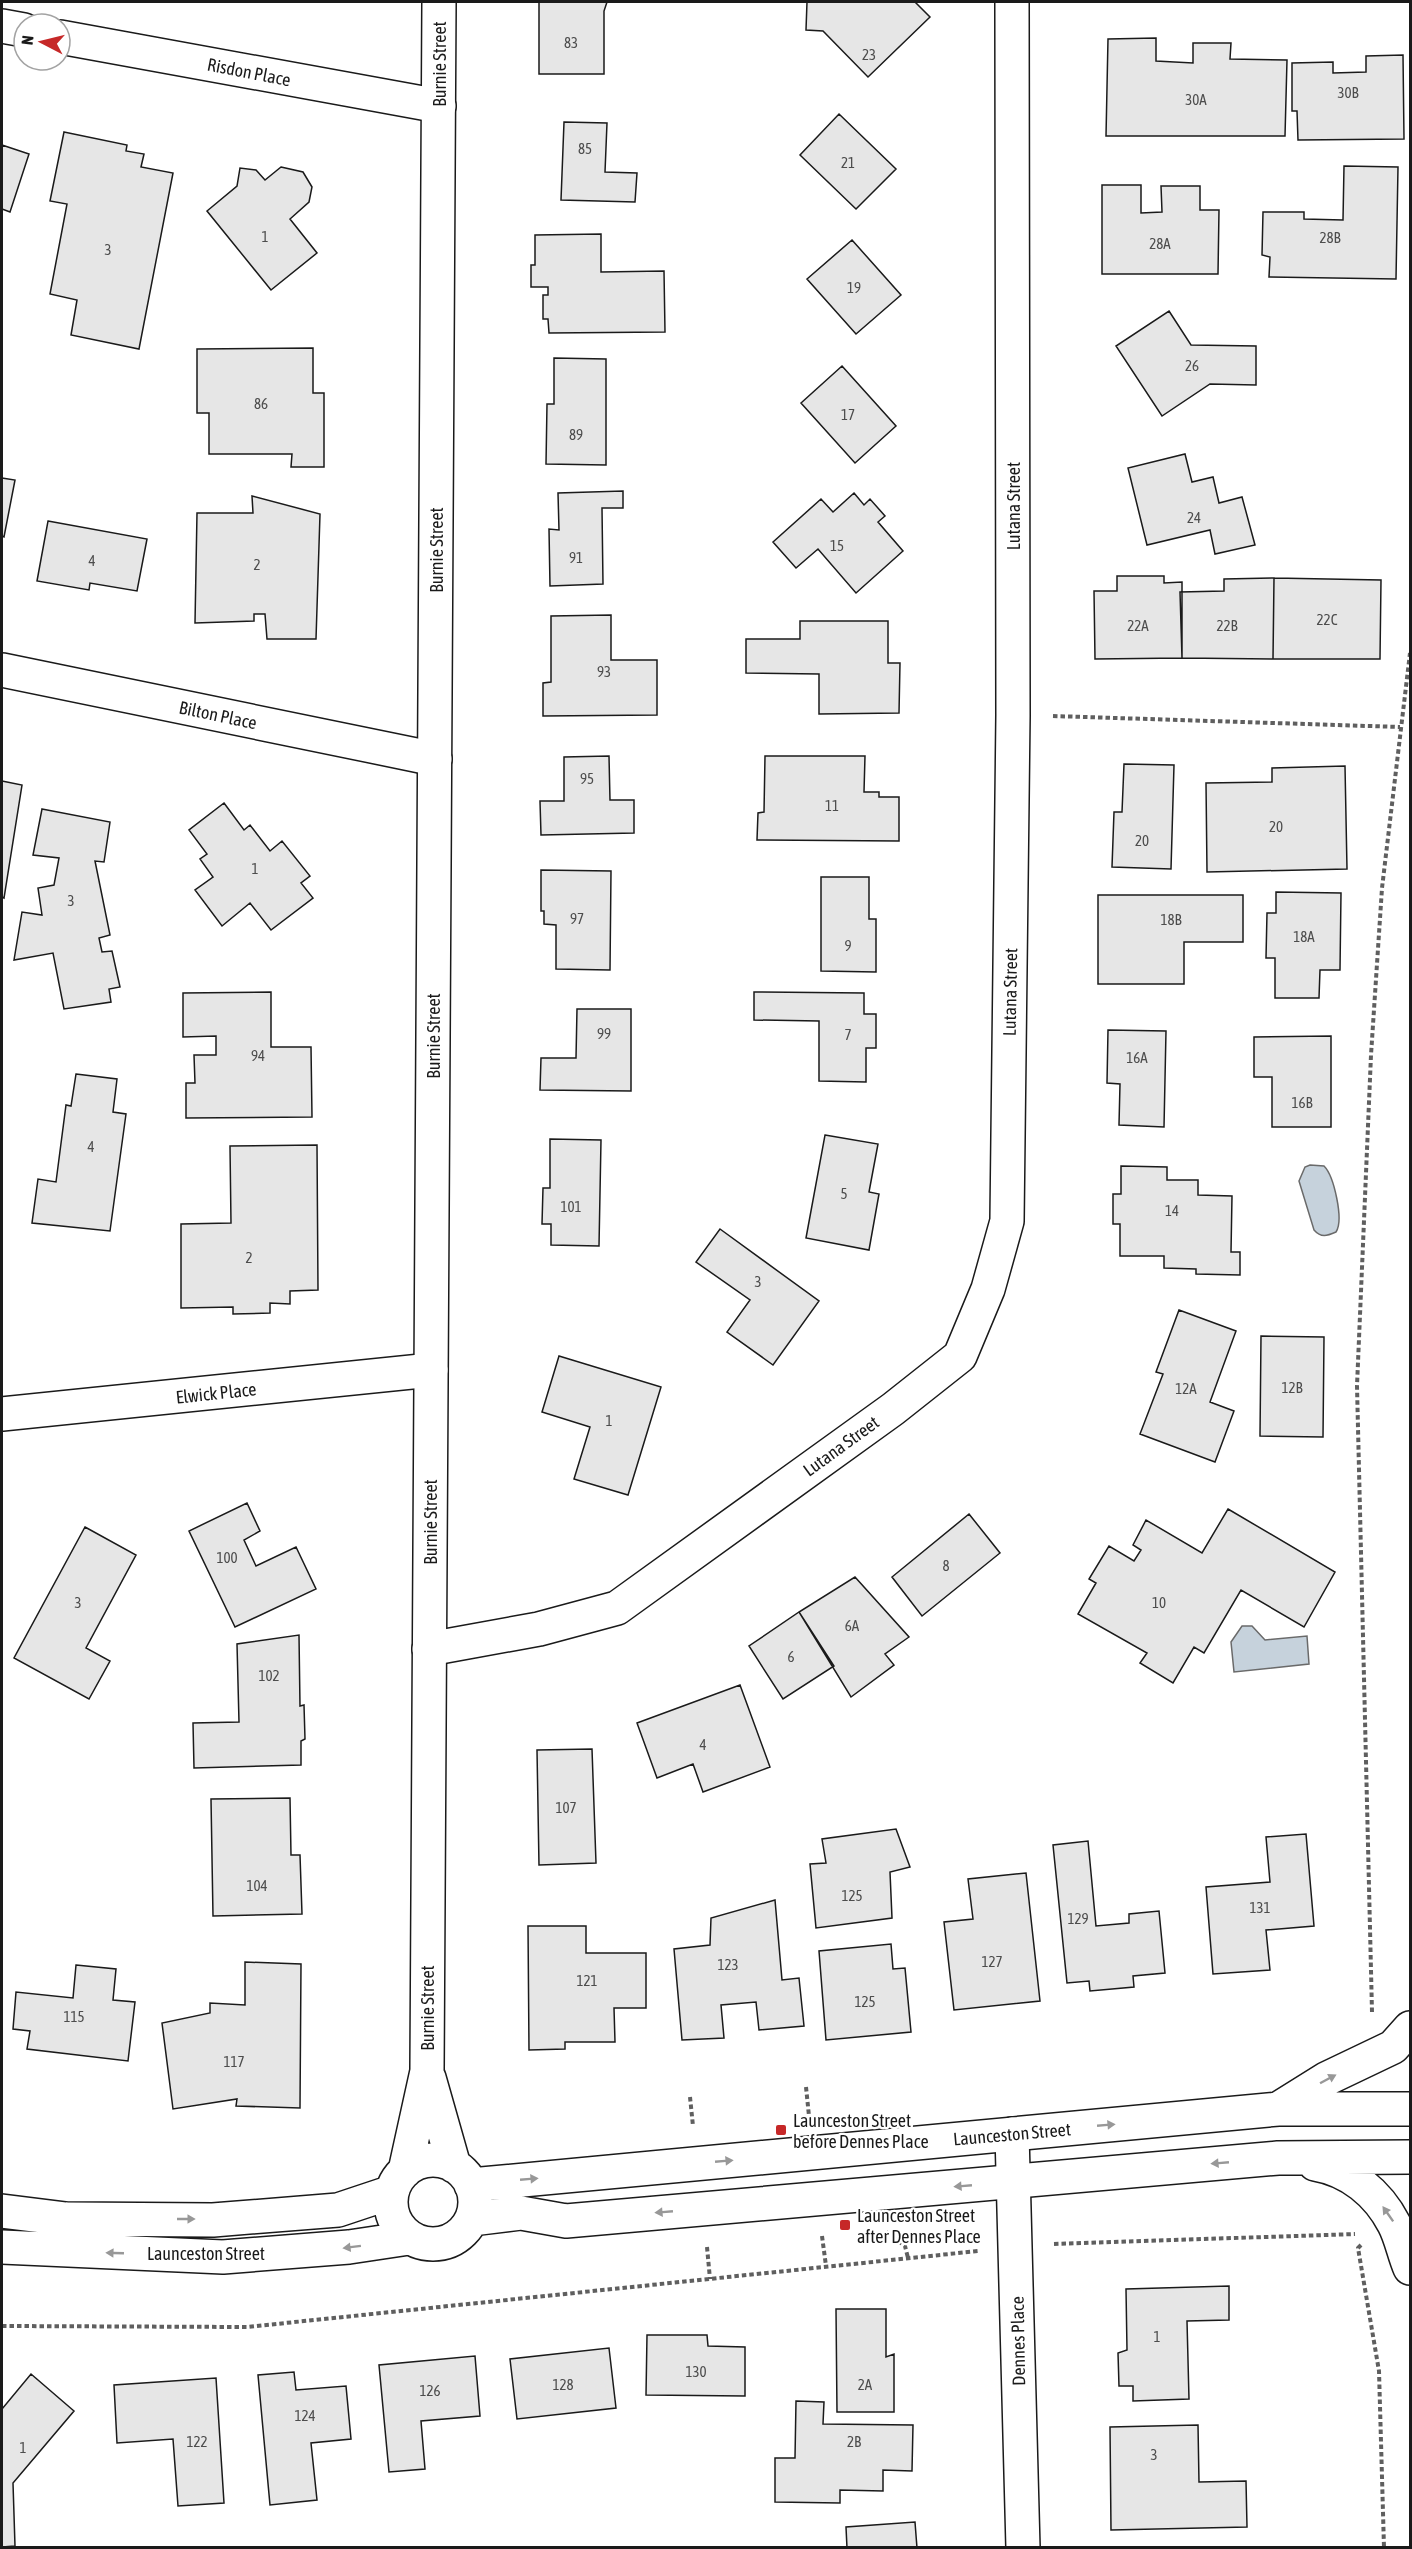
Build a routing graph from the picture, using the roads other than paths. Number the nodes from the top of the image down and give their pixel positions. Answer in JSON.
{"nodes":[{"id":1,"x":439,"y":2,"type":"edge"},
{"id":2,"x":1012,"y":2,"type":"edge"},
{"id":3,"x":72,"y":39,"type":"edge"},
{"id":4,"x":439,"y":106,"type":"junction"},
{"id":5,"x":2,"y":670,"type":"edge"},
{"id":6,"x":435,"y":759,"type":"junction"},
{"id":7,"x":431,"y":1370,"type":"junction"},
{"id":8,"x":2,"y":1414,"type":"edge"},
{"id":9,"x":429,"y":1649,"type":"junction"},
{"id":10,"x":1410,"y":2028,"type":"edge"},
{"id":11,"x":427,"y":2071,"type":"junction"},
{"id":12,"x":1278,"y":2109,"type":"junction"},
{"id":13,"x":1410,"y":2109,"type":"edge"},
{"id":14,"x":1012,"y":2134,"type":"junction"},
{"id":15,"x":1410,"y":2157,"type":"edge"},
{"id":16,"x":1278,"y":2158,"type":"junction"},
{"id":17,"x":463,"y":2175,"type":"junction"},
{"id":18,"x":399,"y":2181,"type":"junction"},
{"id":19,"x":1013,"y":2181,"type":"junction"},
{"id":20,"x":2,"y":2211,"type":"edge"},
{"id":21,"x":472,"y":2219,"type":"junction"},
{"id":22,"x":409,"y":2238,"type":"junction"},
{"id":23,"x":2,"y":2247,"type":"edge"},
{"id":24,"x":1410,"y":2268,"type":"edge"},
{"id":25,"x":1023,"y":2547,"type":"edge"}],
"edges":[{"from":1,"to":4,"type":"street","name":"Burnie Street"},
{"from":2,"to":9,"type":"street","name":"Lutana Street"},
{"from":3,"to":4,"type":"street","name":"Risdon Place"},
{"from":4,"to":6,"type":"street","name":"Burnie Street"},
{"from":5,"to":6,"type":"street","name":"Bilton Place"},
{"from":6,"to":7,"type":"street","name":"Burnie Street"},
{"from":7,"to":8,"type":"street","name":"Elwick Place"},
{"from":7,"to":9,"type":"street","name":"Burnie Street"},
{"from":9,"to":11,"type":"street","name":"Burnie Street"},
{"from":12,"to":10,"type":"street","one_way":true},
{"from":11,"to":17,"type":"street","name":"Burnie Street"},
{"from":11,"to":18,"type":"street","name":"Burnie Street"},
{"from":12,"to":13,"type":"street","name":"Launceston Street"},
{"from":14,"to":12,"type":"street","name":"Launceston Street","one_way":true},
{"from":17,"to":14,"type":"street","name":"Launceston Street","one_way":true},
{"from":14,"to":19,"type":"street","name":"Dennes Place"},
{"from":15,"to":16,"type":"street"},
{"from":16,"to":19,"type":"street","one_way":true},
{"from":24,"to":16,"type":"street","one_way":true},
{"from":17,"to":18,"type":"street"},
{"from":17,"to":21,"type":"street"},
{"from":20,"to":18,"type":"street","name":"Launceston Street","one_way":true},
{"from":18,"to":22,"type":"street"},
{"from":19,"to":21,"type":"street","one_way":true},
{"from":19,"to":25,"type":"street","name":"Dennes Place"},
{"from":21,"to":22,"type":"street"},
{"from":22,"to":23,"type":"street","name":"Launceston Street","one_way":true}]}
